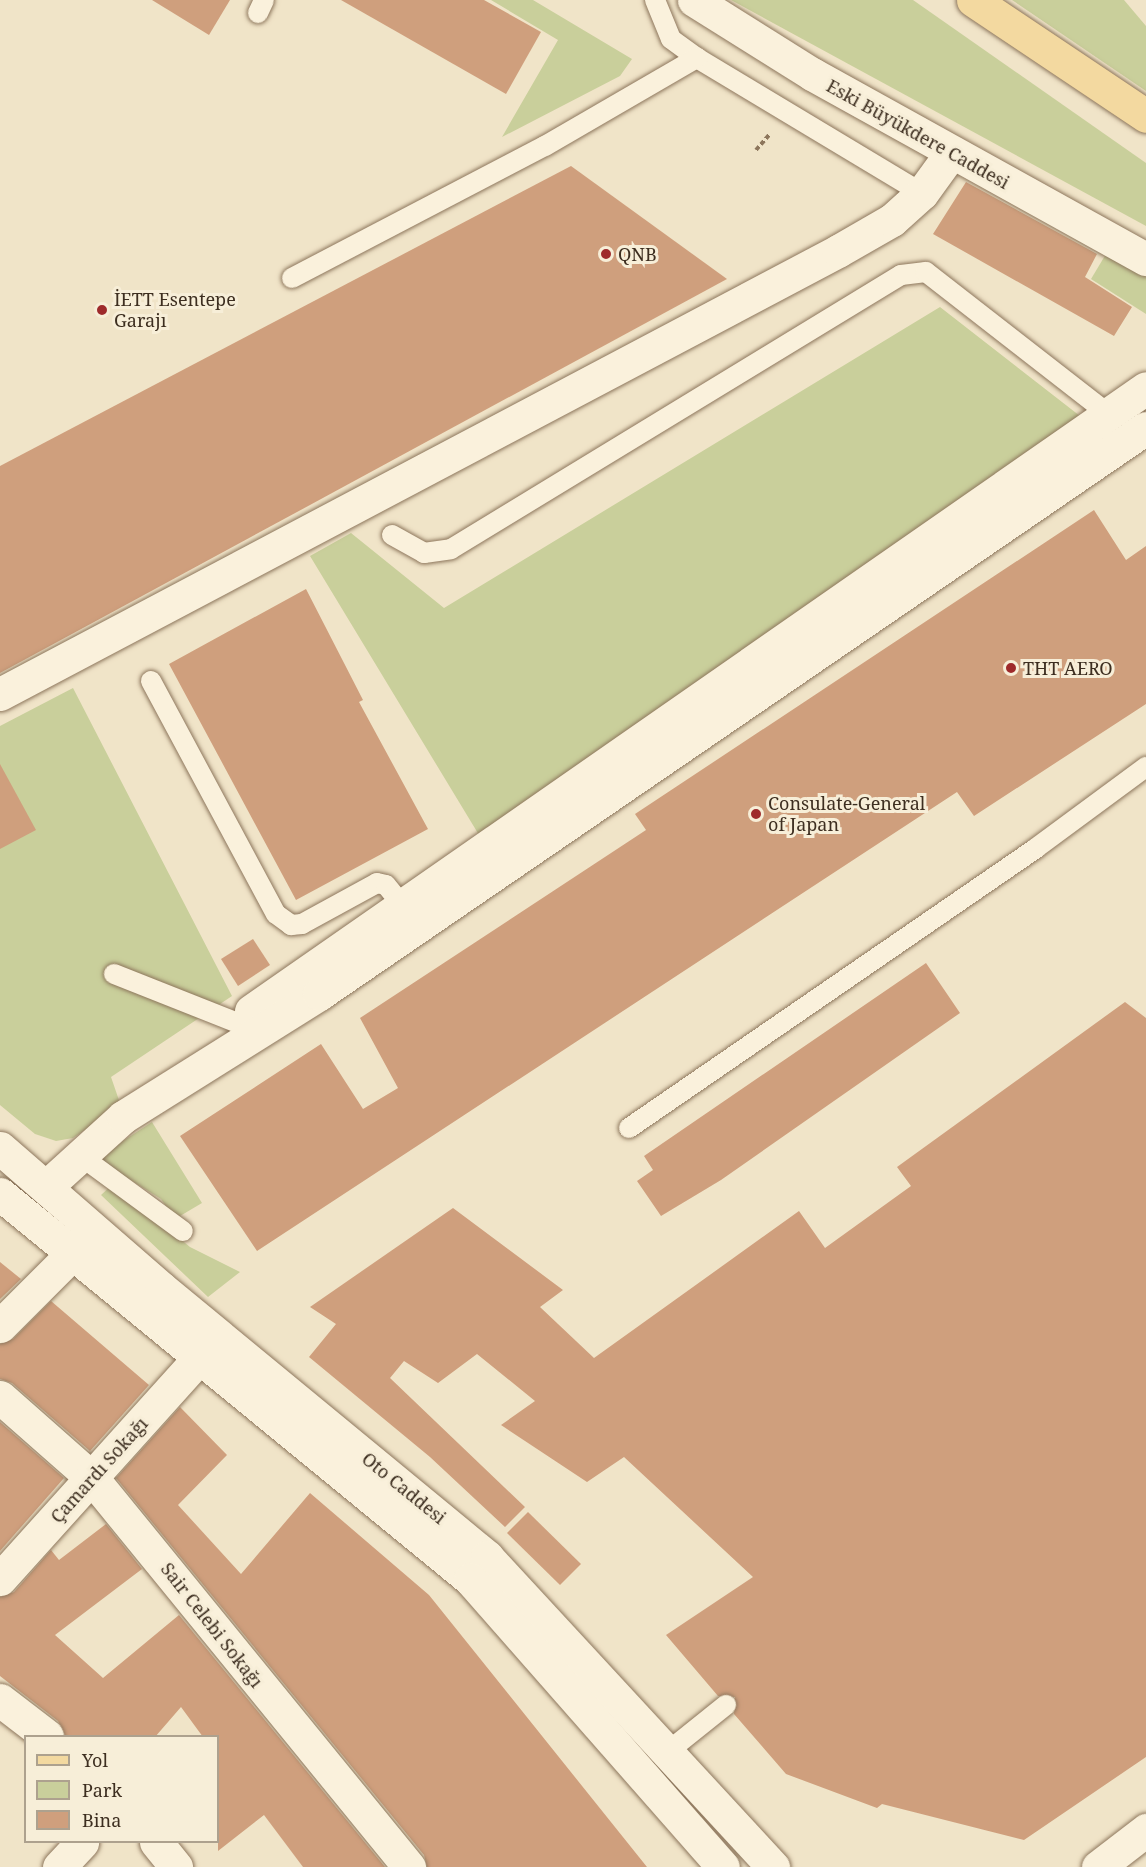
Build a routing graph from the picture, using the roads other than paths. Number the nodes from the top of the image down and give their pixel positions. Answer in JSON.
{"nodes":[{"id":1,"x":655,"y":0,"type":"edge"},
{"id":2,"x":694,"y":0,"type":"edge"},
{"id":3,"x":973,"y":0,"type":"edge"},
{"id":4,"x":697,"y":58,"type":"junction"},
{"id":5,"x":1146,"y":116,"type":"edge"},
{"id":6,"x":951,"y":153,"type":"junction"},
{"id":7,"x":922,"y":193,"type":"junction"},
{"id":8,"x":1146,"y":259,"type":"edge"},
{"id":9,"x":292,"y":278,"type":"dead end"},
{"id":10,"x":1146,"y":388,"type":"edge"},
{"id":11,"x":1111,"y":416,"type":"junction"},
{"id":12,"x":1146,"y":428,"type":"edge"},
{"id":13,"x":392,"y":535,"type":"dead end"},
{"id":14,"x":152,"y":681,"type":"dead end"},
{"id":15,"x":0,"y":694,"type":"edge"},
{"id":16,"x":1146,"y":767,"type":"edge"},
{"id":17,"x":402,"y":905,"type":"junction"},
{"id":18,"x":114,"y":974,"type":"dead end"},
{"id":19,"x":235,"y":1022,"type":"junction"},
{"id":20,"x":133,"y":1091,"type":"dead end"},
{"id":21,"x":629,"y":1128,"type":"dead end"},
{"id":22,"x":0,"y":1148,"type":"edge"},
{"id":23,"x":78,"y":1154,"type":"junction"},
{"id":24,"x":46,"y":1186,"type":"junction"},
{"id":25,"x":0,"y":1194,"type":"edge"},
{"id":26,"x":183,"y":1232,"type":"dead end"},
{"id":27,"x":71,"y":1255,"type":"junction"},
{"id":28,"x":0,"y":1326,"type":"edge"},
{"id":29,"x":197,"y":1360,"type":"junction"},
{"id":30,"x":0,"y":1397,"type":"edge"},
{"id":31,"x":92,"y":1478,"type":"junction"},
{"id":32,"x":0,"y":1579,"type":"edge"},
{"id":33,"x":0,"y":1700,"type":"edge"},
{"id":34,"x":726,"y":1705,"type":"dead end"},
{"id":35,"x":44,"y":1735,"type":"edge"},
{"id":36,"x":666,"y":1753,"type":"junction"},
{"id":37,"x":1146,"y":1830,"type":"edge"},
{"id":38,"x":81,"y":1843,"type":"edge"},
{"id":39,"x":157,"y":1843,"type":"edge"},
{"id":40,"x":59,"y":1867,"type":"edge"},
{"id":41,"x":176,"y":1867,"type":"edge"},
{"id":42,"x":409,"y":1867,"type":"edge"},
{"id":43,"x":723,"y":1867,"type":"edge"},
{"id":44,"x":772,"y":1867,"type":"edge"},
{"id":45,"x":1098,"y":1867,"type":"edge"}],
"edges":[{"from":1,"to":4,"type":"lane"},
{"from":2,"to":6,"type":"street","name":"Eski Büyükdere Caddesi"},
{"from":3,"to":5,"type":"main road"},
{"from":4,"to":7,"type":"lane"},
{"from":4,"to":9,"type":"lane"},
{"from":6,"to":7,"type":"street"},
{"from":6,"to":8,"type":"street","name":"Eski Büyükdere Caddesi"},
{"from":7,"to":15,"type":"street"},
{"from":10,"to":11,"type":"street"},
{"from":11,"to":13,"type":"lane"},
{"from":11,"to":17,"type":"street"},
{"from":12,"to":23,"type":"street"},
{"from":14,"to":17,"type":"lane"},
{"from":16,"to":21,"type":"lane"},
{"from":17,"to":19,"type":"street"},
{"from":18,"to":19,"type":"lane"},
{"from":19,"to":20,"type":"street"},
{"from":22,"to":24,"type":"street","name":"Oto Caddesi"},
{"from":23,"to":24,"type":"street"},
{"from":23,"to":26,"type":"lane"},
{"from":24,"to":36,"type":"street","name":"Oto Caddesi"},
{"from":25,"to":27,"type":"street","name":"Oto Caddesi"},
{"from":27,"to":28,"type":"street"},
{"from":27,"to":29,"type":"street","name":"Oto Caddesi"},
{"from":29,"to":31,"type":"street","name":"Çamardı Sokağı"},
{"from":29,"to":43,"type":"street","name":"Oto Caddesi"},
{"from":30,"to":31,"type":"street","name":"Sair Celebi Sokağı"},
{"from":31,"to":32,"type":"street","name":"Çamardı Sokağı"},
{"from":31,"to":42,"type":"street","name":"Sair Celebi Sokağı"},
{"from":33,"to":35,"type":"street"},
{"from":34,"to":36,"type":"lane"},
{"from":36,"to":44,"type":"street","name":"Oto Caddesi"},
{"from":37,"to":45,"type":"street"},
{"from":38,"to":40,"type":"street"},
{"from":39,"to":41,"type":"street"}]}
